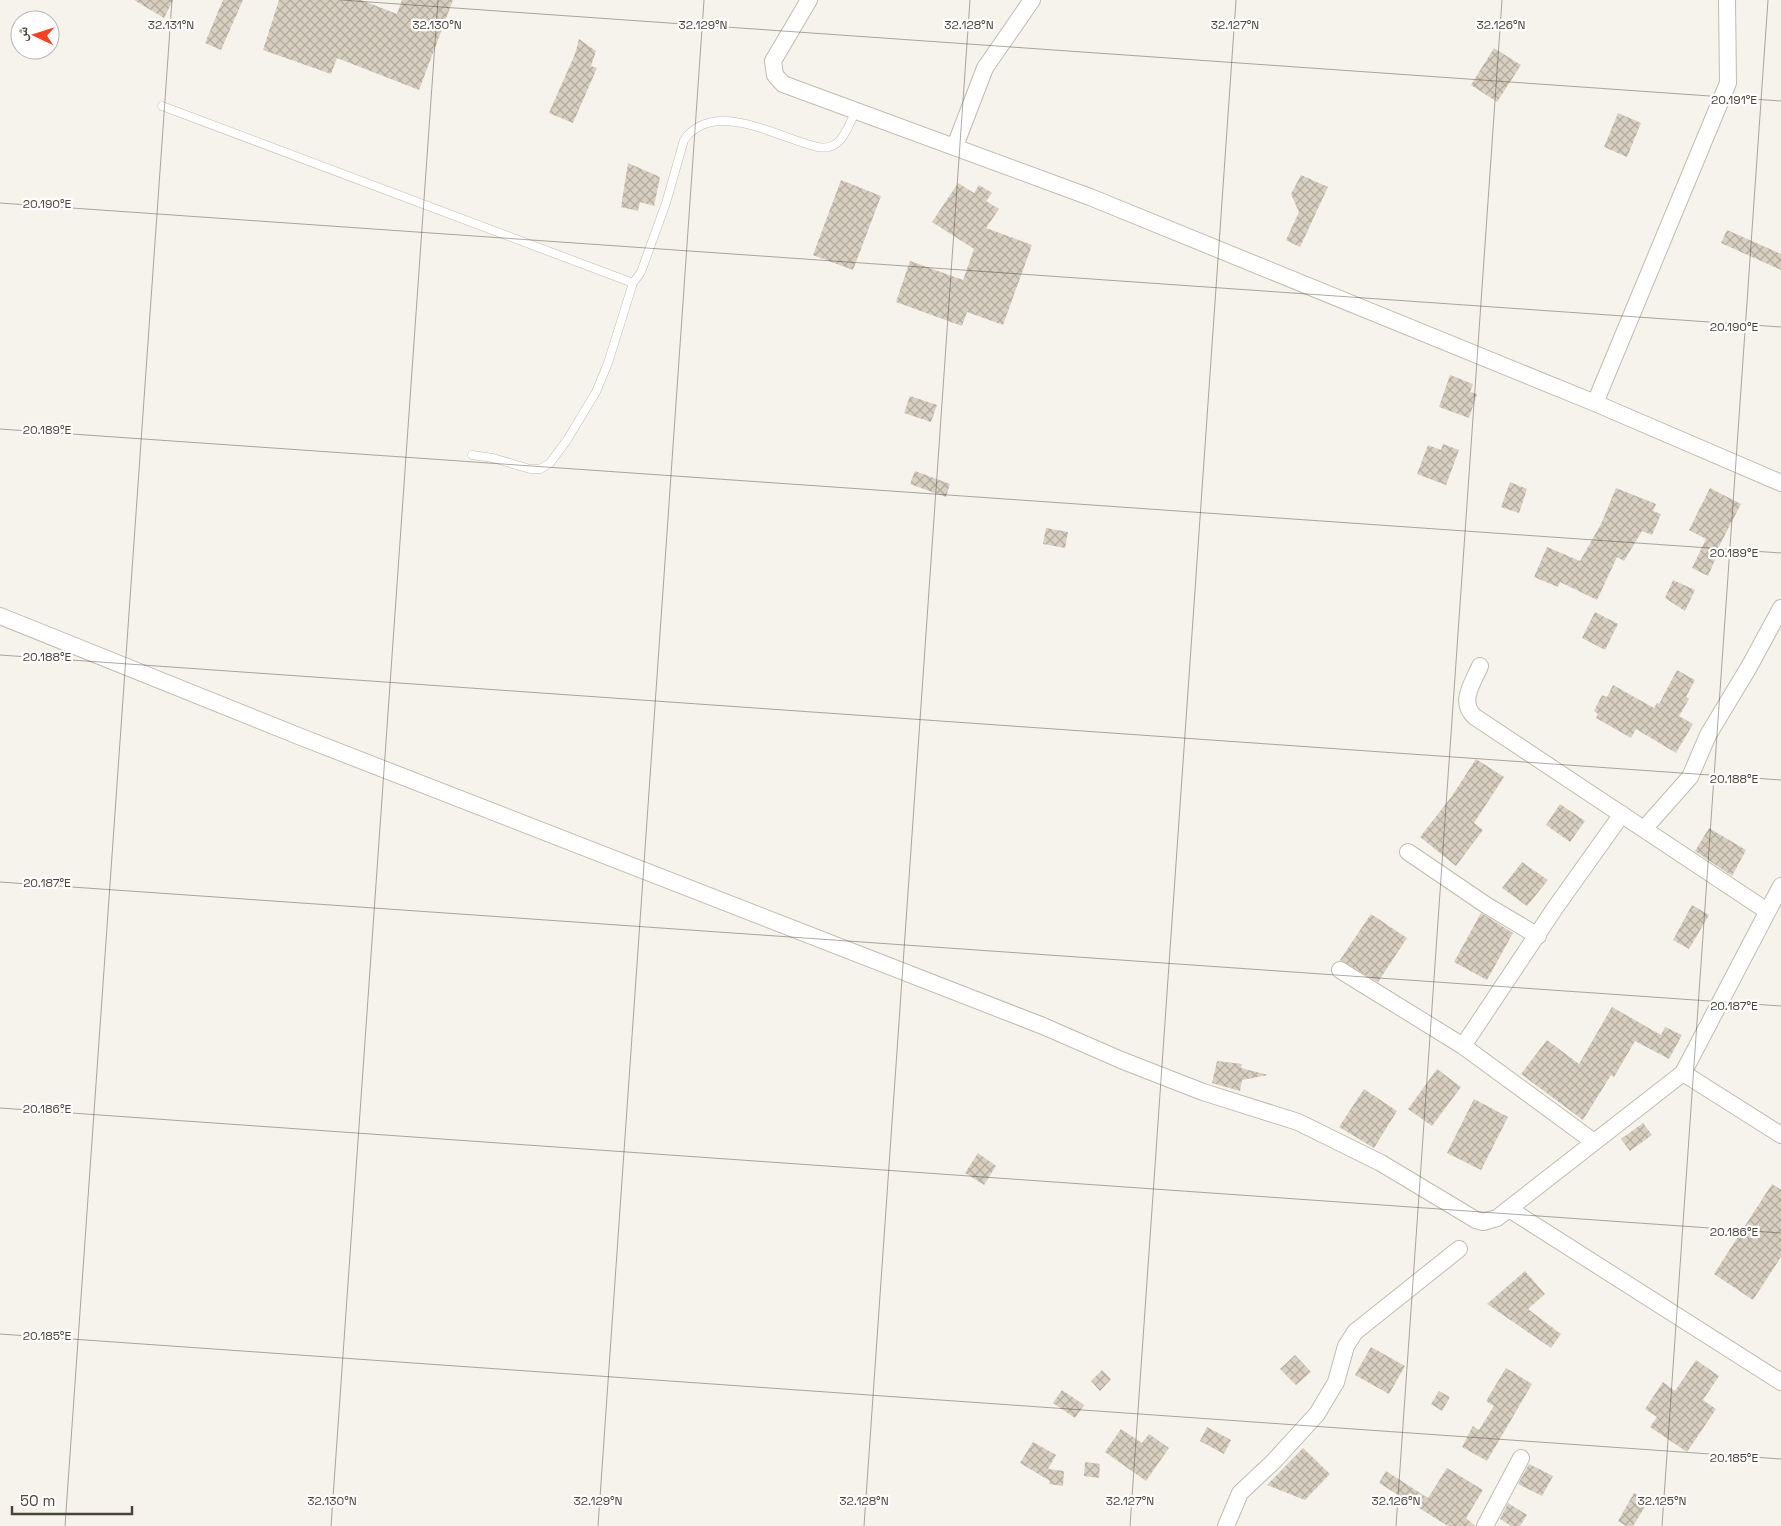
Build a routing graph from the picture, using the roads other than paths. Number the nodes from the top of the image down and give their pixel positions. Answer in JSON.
{"nodes":[{"id":1,"x":809,"y":0,"type":"edge"},
{"id":2,"x":1032,"y":0,"type":"edge"},
{"id":3,"x":1727,"y":0,"type":"edge"},
{"id":4,"x":162,"y":106,"type":"dead end"},
{"id":5,"x":856,"y":110,"type":"junction"},
{"id":6,"x":955,"y":146,"type":"junction"},
{"id":7,"x":633,"y":284,"type":"junction"},
{"id":8,"x":1595,"y":403,"type":"junction"},
{"id":9,"x":472,"y":455,"type":"dead end"},
{"id":10,"x":1781,"y":483,"type":"edge"},
{"id":11,"x":1781,"y":608,"type":"edge"},
{"id":12,"x":0,"y":616,"type":"edge"},
{"id":13,"x":1480,"y":666,"type":"dead end"},
{"id":14,"x":1622,"y":814,"type":"junction"},
{"id":15,"x":1644,"y":829,"type":"junction"},
{"id":16,"x":1408,"y":852,"type":"dead end"},
{"id":17,"x":1781,"y":886,"type":"edge"},
{"id":18,"x":1767,"y":911,"type":"junction"},
{"id":19,"x":1538,"y":936,"type":"junction"},
{"id":20,"x":1340,"y":970,"type":"dead end"},
{"id":21,"x":1464,"y":1046,"type":"junction"},
{"id":22,"x":1683,"y":1073,"type":"junction"},
{"id":23,"x":1781,"y":1135,"type":"edge"},
{"id":24,"x":1594,"y":1142,"type":"junction"},
{"id":25,"x":1509,"y":1209,"type":"junction"},
{"id":26,"x":1458,"y":1249,"type":"dead end"},
{"id":27,"x":1781,"y":1382,"type":"edge"},
{"id":28,"x":1521,"y":1458,"type":"dead end"},
{"id":29,"x":1226,"y":1526,"type":"edge"},
{"id":30,"x":1485,"y":1526,"type":"edge"}],
"edges":[{"from":1,"to":5,"type":"street"},
{"from":2,"to":6,"type":"street"},
{"from":3,"to":8,"type":"street"},
{"from":4,"to":7,"type":"lane"},
{"from":5,"to":6,"type":"street"},
{"from":5,"to":7,"type":"lane"},
{"from":6,"to":8,"type":"street"},
{"from":7,"to":9,"type":"lane"},
{"from":8,"to":10,"type":"street"},
{"from":11,"to":15,"type":"street"},
{"from":12,"to":25,"type":"street"},
{"from":13,"to":14,"type":"street"},
{"from":14,"to":15,"type":"street"},
{"from":14,"to":19,"type":"street"},
{"from":15,"to":18,"type":"street"},
{"from":16,"to":19,"type":"street"},
{"from":17,"to":18,"type":"street"},
{"from":18,"to":22,"type":"street"},
{"from":19,"to":21,"type":"street"},
{"from":20,"to":21,"type":"street"},
{"from":21,"to":24,"type":"street"},
{"from":22,"to":23,"type":"street"},
{"from":22,"to":24,"type":"street"},
{"from":24,"to":25,"type":"street"},
{"from":25,"to":27,"type":"street"},
{"from":26,"to":29,"type":"street"},
{"from":28,"to":30,"type":"street"}]}
